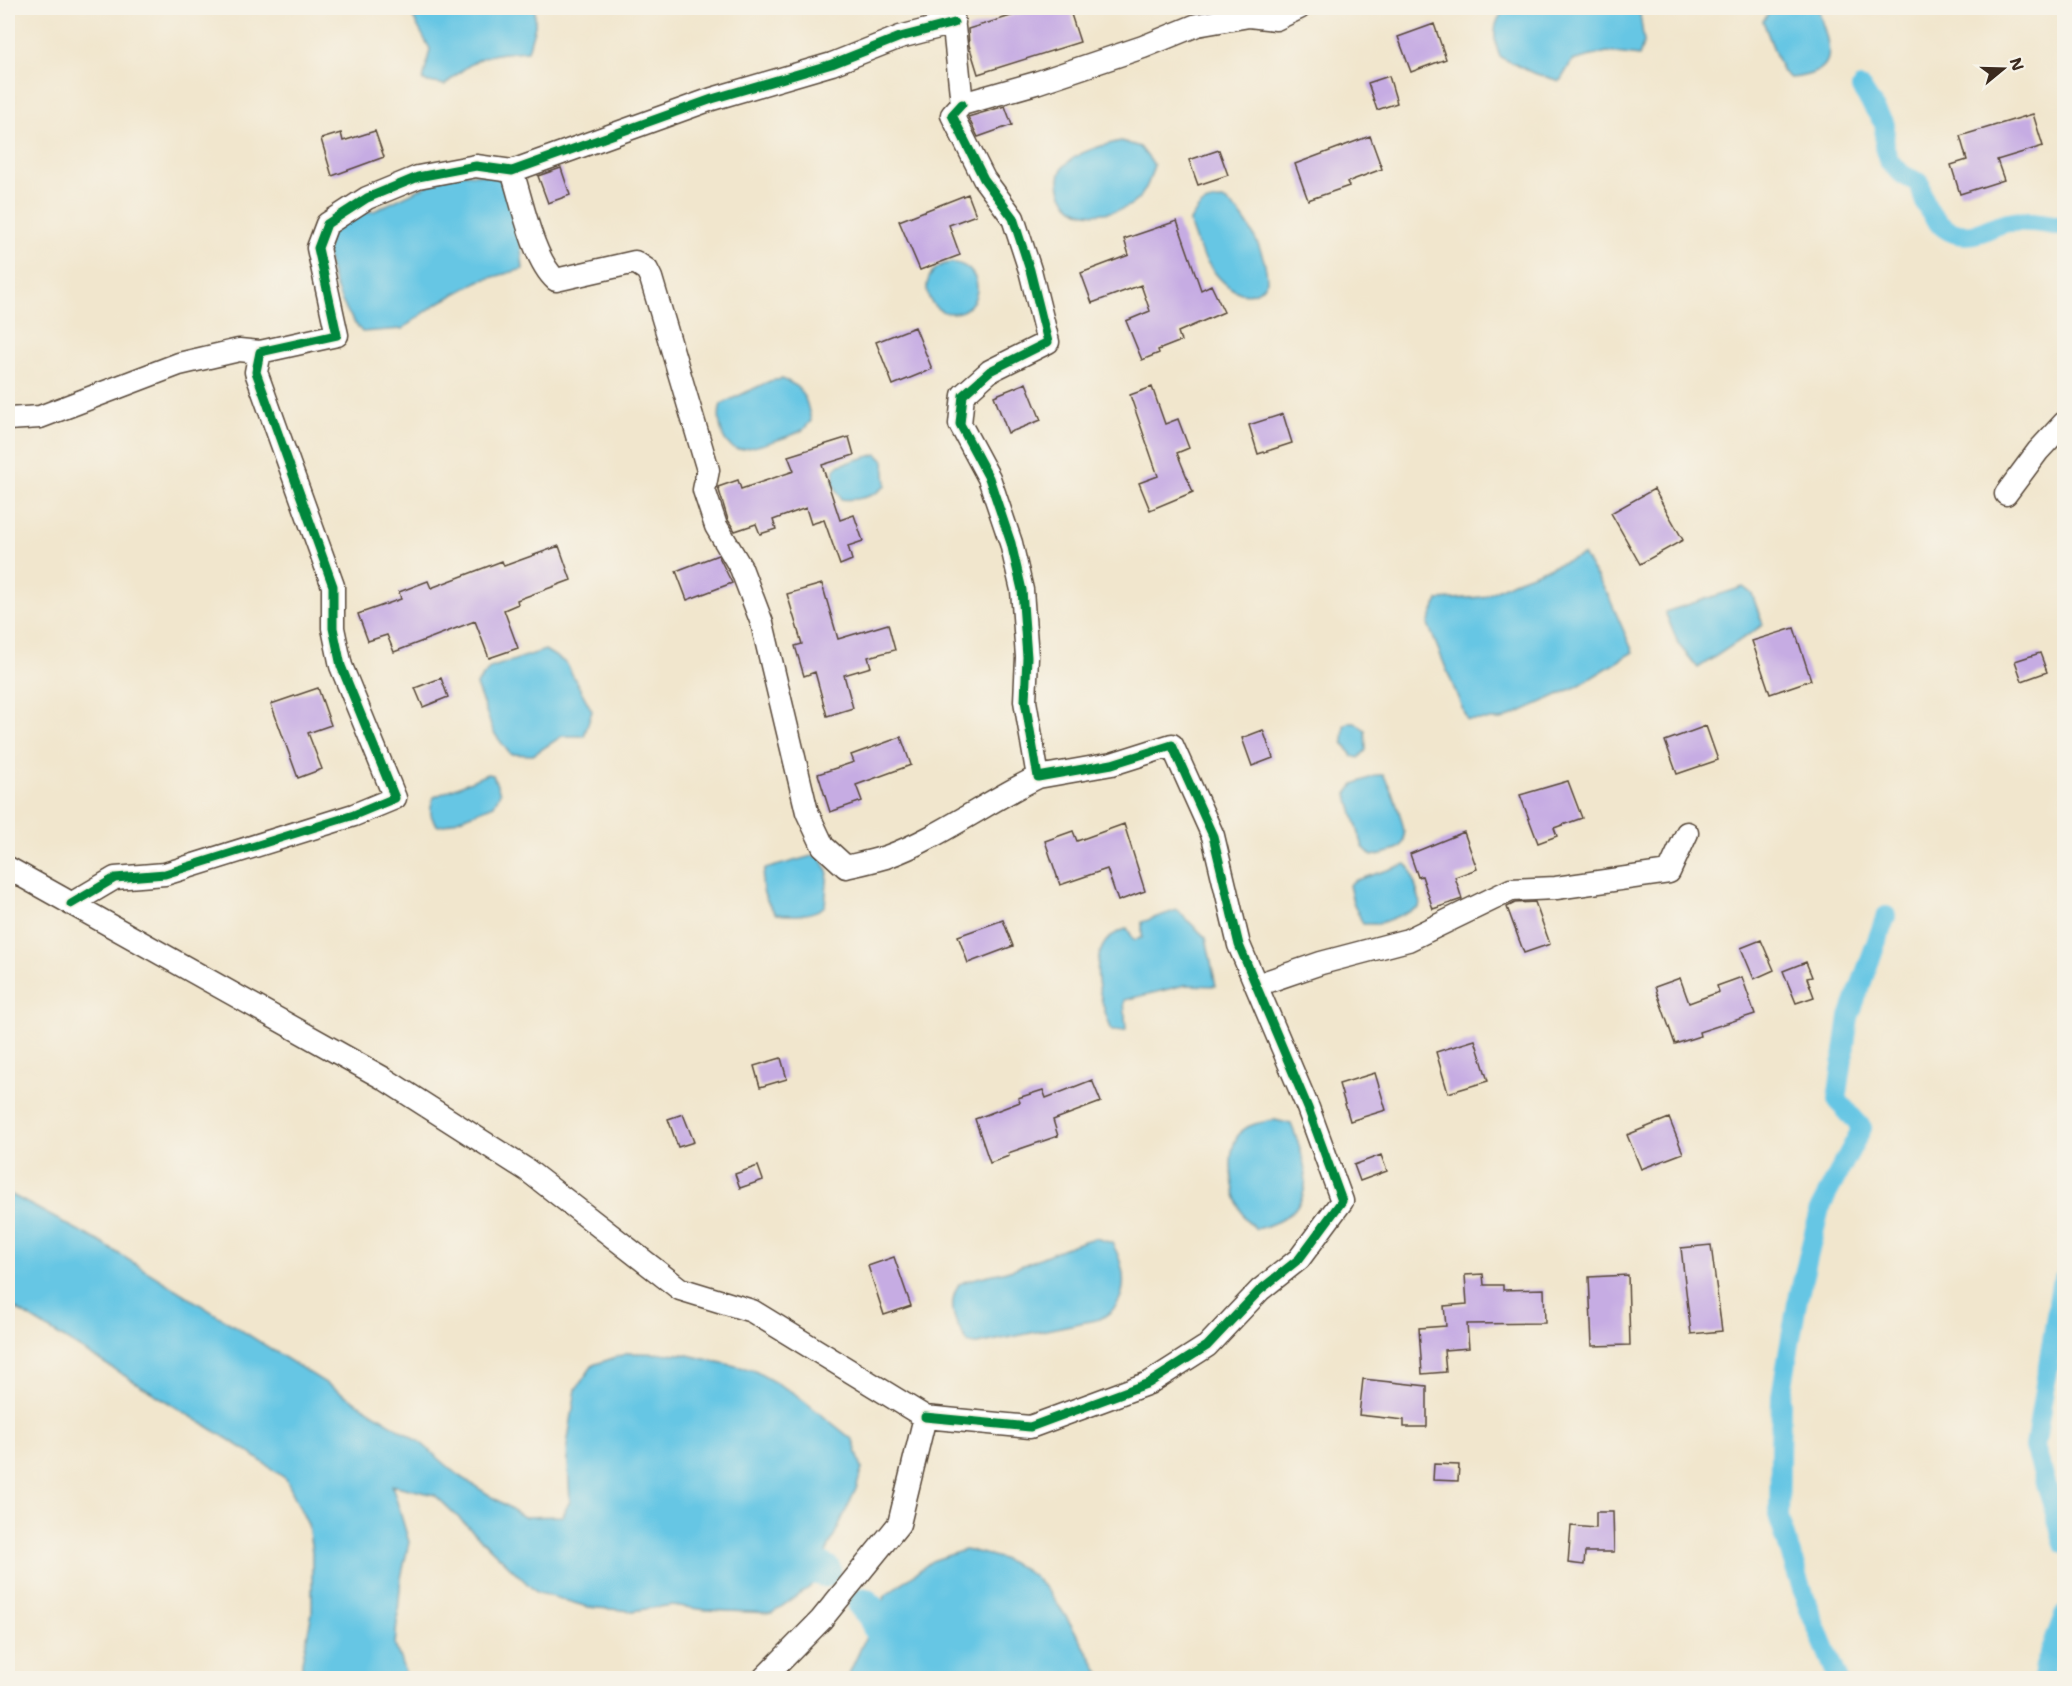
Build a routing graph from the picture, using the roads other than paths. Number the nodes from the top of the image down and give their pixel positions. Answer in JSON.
{"nodes":[{"id":1,"x":1299,"y":8,"type":"edge"},
{"id":2,"x":953,"y":15,"type":"edge"},
{"id":3,"x":962,"y":104,"type":"junction"},
{"id":4,"x":512,"y":171,"type":"junction"},
{"id":5,"x":260,"y":352,"type":"junction"},
{"id":6,"x":8,"y":420,"type":"edge"},
{"id":7,"x":2064,"y":423,"type":"edge"},
{"id":8,"x":2006,"y":494,"type":"dead end"},
{"id":9,"x":1038,"y":777,"type":"junction"},
{"id":10,"x":1687,"y":833,"type":"dead end"},
{"id":11,"x":8,"y":868,"type":"edge"},
{"id":12,"x":71,"y":904,"type":"junction"},
{"id":13,"x":1257,"y":985,"type":"junction"},
{"id":14,"x":925,"y":1417,"type":"junction"},
{"id":15,"x":764,"y":1678,"type":"edge"}],
"edges":[{"from":1,"to":3,"type":"street"},
{"from":2,"to":3,"type":"street"},
{"from":2,"to":4,"type":"street"},
{"from":3,"to":9,"type":"street"},
{"from":4,"to":5,"type":"street"},
{"from":4,"to":9,"type":"street"},
{"from":5,"to":6,"type":"street"},
{"from":5,"to":12,"type":"street"},
{"from":7,"to":8,"type":"street"},
{"from":9,"to":13,"type":"street"},
{"from":10,"to":13,"type":"street"},
{"from":11,"to":12,"type":"street"},
{"from":12,"to":14,"type":"street"},
{"from":13,"to":14,"type":"street"},
{"from":14,"to":15,"type":"street"}]}
